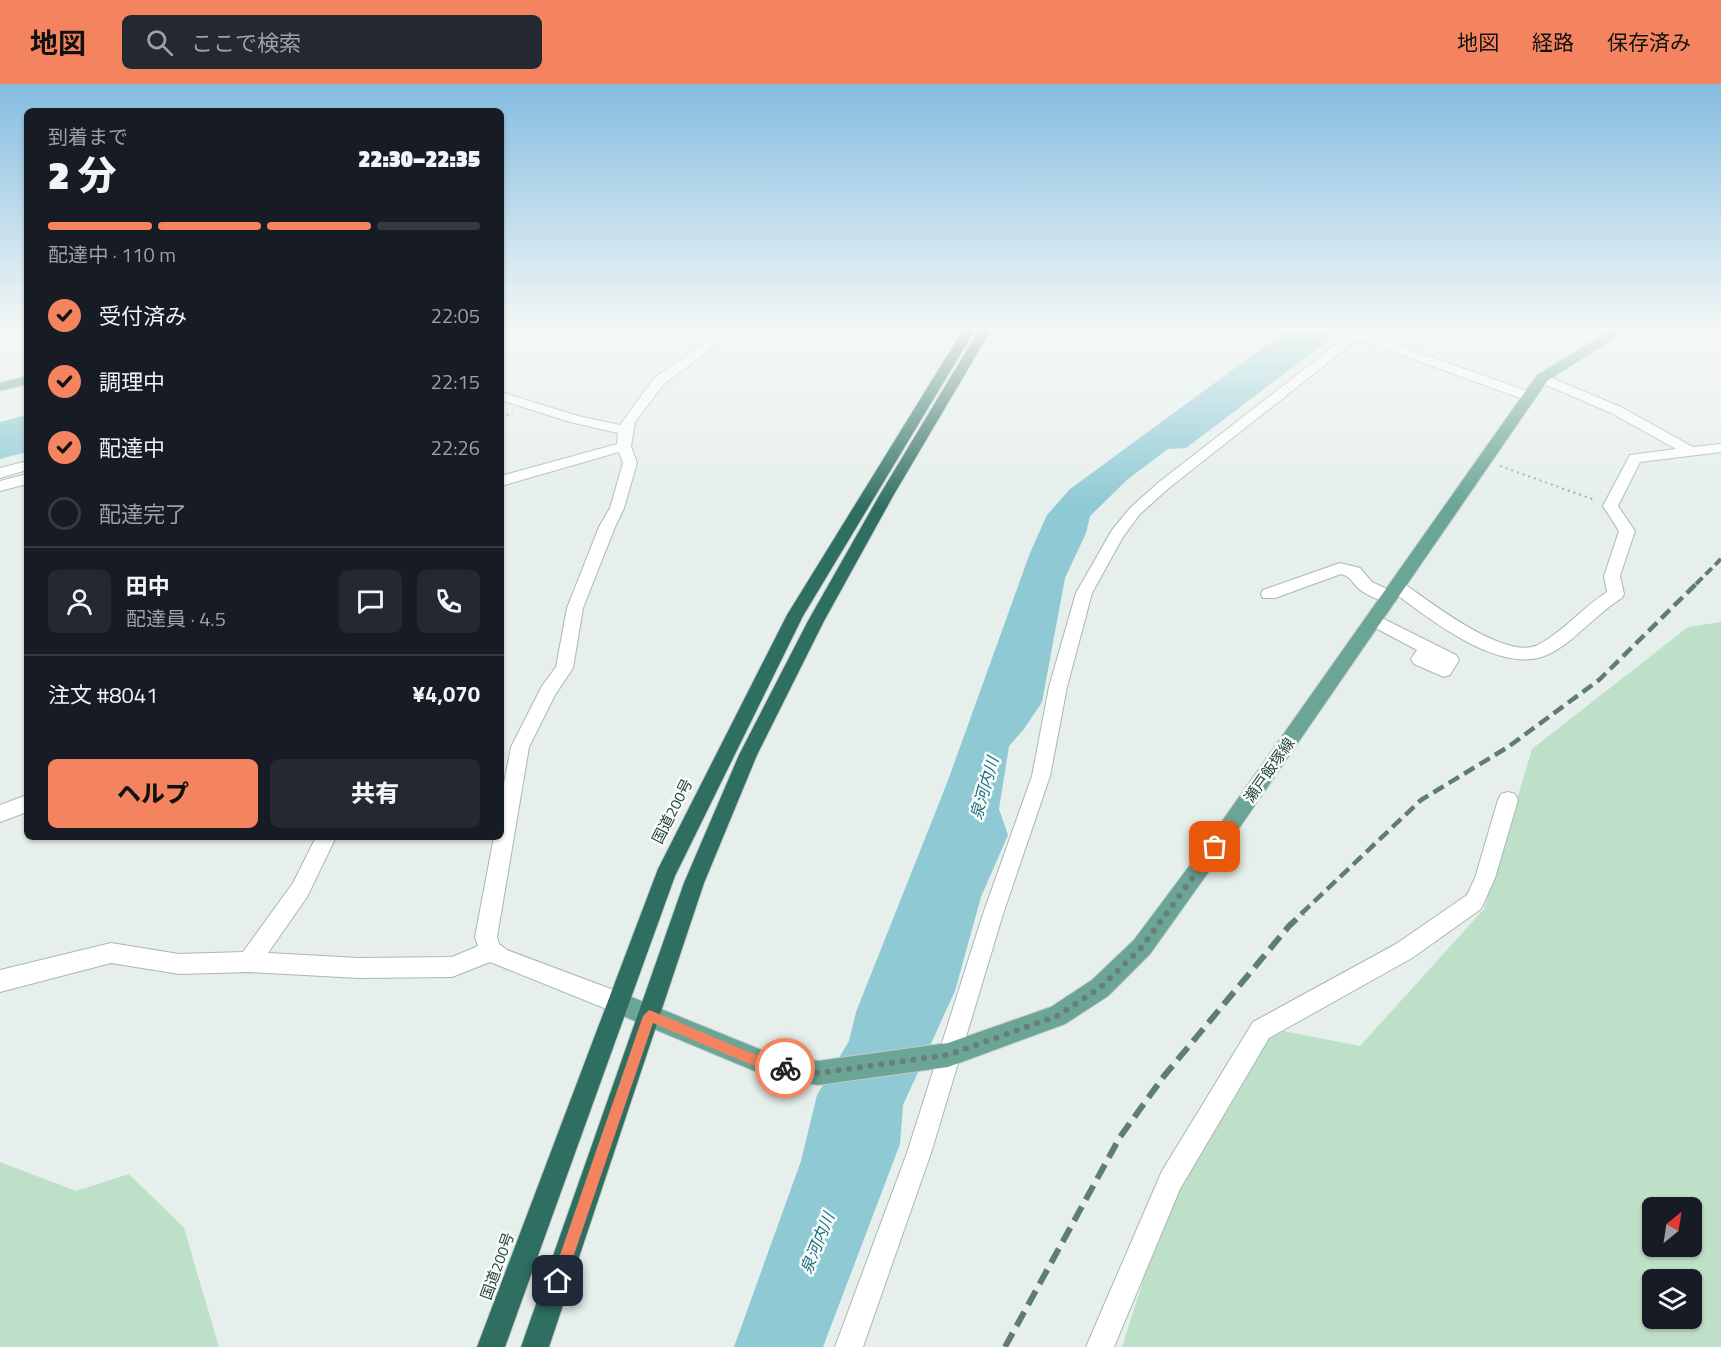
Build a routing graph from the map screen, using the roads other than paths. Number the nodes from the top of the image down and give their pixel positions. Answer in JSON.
{"nodes":[{"id":1,"x":653,"y":389,"type":"edge"},
{"id":2,"x":933,"y":389,"type":"edge"},
{"id":3,"x":950,"y":389,"type":"edge"},
{"id":4,"x":1282,"y":389,"type":"edge"},
{"id":5,"x":1509,"y":389,"type":"edge"},
{"id":6,"x":1533,"y":389,"type":"edge"},
{"id":7,"x":1567,"y":389,"type":"edge"},
{"id":8,"x":1528,"y":396,"type":"junction"},
{"id":9,"x":504,"y":397,"type":"edge"},
{"id":10,"x":624,"y":438,"type":"junction"},
{"id":11,"x":1721,"y":448,"type":"edge"},
{"id":12,"x":1692,"y":452,"type":"junction"},
{"id":13,"x":24,"y":466,"type":"edge"},
{"id":14,"x":0,"y":472,"type":"edge"},
{"id":15,"x":24,"y":480,"type":"edge"},
{"id":16,"x":504,"y":481,"type":"edge"},
{"id":17,"x":0,"y":486,"type":"edge"},
{"id":18,"x":1394,"y":592,"type":"junction"},
{"id":19,"x":1269,"y":594,"type":"dead end"},
{"id":20,"x":1374,"y":620,"type":"junction"},
{"id":21,"x":1427,"y":648,"type":"dead end"},
{"id":22,"x":1508,"y":800,"type":"dead end"},
{"id":23,"x":24,"y":804,"type":"edge"},
{"id":24,"x":0,"y":814,"type":"edge"},
{"id":25,"x":504,"y":836,"type":"edge"},
{"id":26,"x":325,"y":840,"type":"edge"},
{"id":27,"x":503,"y":840,"type":"edge"},
{"id":28,"x":490,"y":950,"type":"junction"},
{"id":29,"x":249,"y":962,"type":"junction"},
{"id":30,"x":0,"y":981,"type":"edge"},
{"id":31,"x":619,"y":1003,"type":"junction"},
{"id":32,"x":649,"y":1016,"type":"junction"},
{"id":33,"x":948,"y":1055,"type":"junction"},
{"id":34,"x":491,"y":1347,"type":"edge"},
{"id":35,"x":535,"y":1347,"type":"edge"},
{"id":36,"x":849,"y":1347,"type":"edge"},
{"id":37,"x":1100,"y":1347,"type":"edge"}],
"edges":[{"from":1,"to":10,"type":"street"},
{"from":2,"to":31,"type":"highway","name":"国道200号"},
{"from":3,"to":32,"type":"highway"},
{"from":4,"to":33,"type":"street"},
{"from":5,"to":8,"type":"street"},
{"from":6,"to":8,"type":"main road","name":"瀬戸飯塚線"},
{"from":7,"to":12,"type":"street"},
{"from":8,"to":18,"type":"main road","name":"瀬戸飯塚線"},
{"from":9,"to":10,"type":"street"},
{"from":10,"to":16,"type":"street"},
{"from":10,"to":25,"type":"street"},
{"from":11,"to":12,"type":"street"},
{"from":12,"to":18,"type":"street"},
{"from":13,"to":14,"type":"street"},
{"from":15,"to":17,"type":"street"},
{"from":18,"to":19,"type":"street"},
{"from":18,"to":20,"type":"main road","name":"瀬戸飯塚線"},
{"from":20,"to":21,"type":"street"},
{"from":20,"to":33,"type":"main road","name":"瀬戸飯塚線"},
{"from":22,"to":37,"type":"street"},
{"from":23,"to":24,"type":"street"},
{"from":26,"to":29,"type":"street"},
{"from":27,"to":28,"type":"street"},
{"from":28,"to":29,"type":"street"},
{"from":28,"to":31,"type":"street"},
{"from":29,"to":30,"type":"street"},
{"from":31,"to":32,"type":"main road","name":"瀬戸飯塚線"},
{"from":31,"to":34,"type":"highway","name":"国道200号"},
{"from":32,"to":33,"type":"main road","name":"瀬戸飯塚線"},
{"from":32,"to":35,"type":"highway"},
{"from":33,"to":36,"type":"street"}]}
